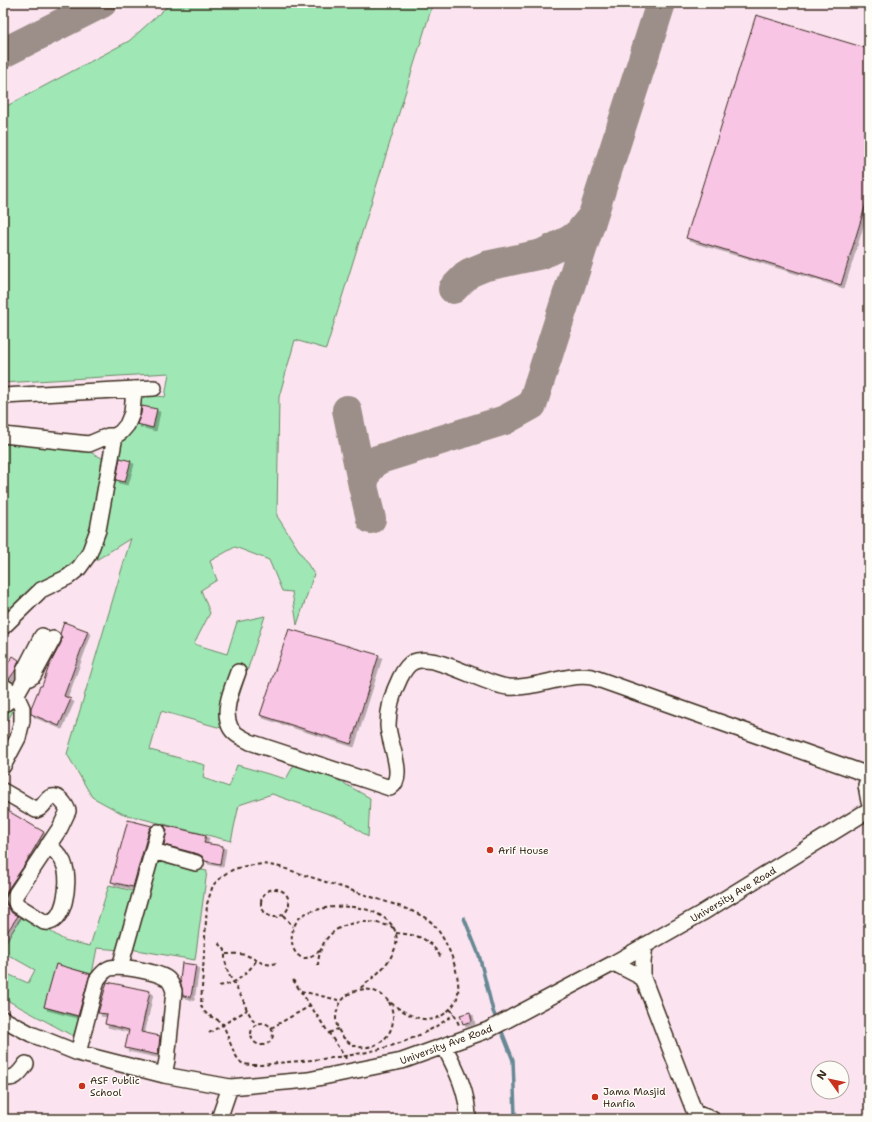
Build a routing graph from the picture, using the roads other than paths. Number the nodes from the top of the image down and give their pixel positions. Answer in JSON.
{"nodes":[{"id":1,"x":154,"y":388,"type":"dead end"},
{"id":2,"x":134,"y":389,"type":"junction"},
{"id":3,"x":7,"y":398,"type":"edge"},
{"id":4,"x":3,"y":435,"type":"edge"},
{"id":5,"x":115,"y":436,"type":"junction"},
{"id":6,"x":3,"y":627,"type":"edge"},
{"id":7,"x":47,"y":638,"type":"dead end"},
{"id":8,"x":238,"y":672,"type":"dead end"},
{"id":9,"x":3,"y":686,"type":"edge"},
{"id":10,"x":16,"y":695,"type":"junction"},
{"id":11,"x":3,"y":705,"type":"edge"},
{"id":12,"x":3,"y":766,"type":"edge"},
{"id":13,"x":869,"y":775,"type":"edge"},
{"id":14,"x":869,"y":779,"type":"edge"},
{"id":15,"x":3,"y":791,"type":"edge"},
{"id":16,"x":868,"y":810,"type":"edge"},
{"id":17,"x":158,"y":832,"type":"dead end"},
{"id":18,"x":48,"y":845,"type":"junction"},
{"id":19,"x":152,"y":851,"type":"junction"},
{"id":20,"x":196,"y":863,"type":"dead end"},
{"id":21,"x":645,"y":945,"type":"junction"},
{"id":22,"x":614,"y":963,"type":"junction"},
{"id":23,"x":120,"y":967,"type":"junction"},
{"id":24,"x":643,"y":978,"type":"junction"},
{"id":25,"x":3,"y":1019,"type":"edge"},
{"id":26,"x":444,"y":1046,"type":"junction"},
{"id":27,"x":78,"y":1052,"type":"junction"},
{"id":28,"x":26,"y":1064,"type":"dead end"},
{"id":29,"x":164,"y":1075,"type":"junction"},
{"id":30,"x":3,"y":1077,"type":"edge"},
{"id":31,"x":230,"y":1087,"type":"junction"},
{"id":32,"x":696,"y":1116,"type":"edge"},
{"id":33,"x":219,"y":1119,"type":"edge"},
{"id":34,"x":468,"y":1119,"type":"edge"},
{"id":35,"x":712,"y":1119,"type":"edge"}],
"edges":[{"from":1,"to":2,"type":"street"},
{"from":2,"to":3,"type":"street"},
{"from":2,"to":5,"type":"street"},
{"from":4,"to":5,"type":"street"},
{"from":5,"to":6,"type":"street"},
{"from":7,"to":10,"type":"street"},
{"from":8,"to":13,"type":"street"},
{"from":9,"to":10,"type":"street"},
{"from":10,"to":11,"type":"street"},
{"from":10,"to":12,"type":"street"},
{"from":14,"to":16,"type":"street"},
{"from":15,"to":18,"type":"street"},
{"from":16,"to":21,"type":"street","name":"University Ave Road"},
{"from":17,"to":19,"type":"street"},
{"from":18,"to":18,"type":"street"},
{"from":19,"to":20,"type":"street"},
{"from":19,"to":23,"type":"street"},
{"from":21,"to":22,"type":"street","name":"University Ave Road"},
{"from":21,"to":24,"type":"street"},
{"from":22,"to":24,"type":"street"},
{"from":22,"to":26,"type":"street","name":"University Ave Road"},
{"from":23,"to":27,"type":"street"},
{"from":23,"to":29,"type":"street"},
{"from":24,"to":32,"type":"street"},
{"from":25,"to":27,"type":"street","name":"University Ave Road"},
{"from":26,"to":31,"type":"street","name":"University Ave Road"},
{"from":26,"to":34,"type":"street"},
{"from":27,"to":29,"type":"street","name":"University Ave Road"},
{"from":28,"to":30,"type":"street"},
{"from":29,"to":31,"type":"street","name":"University Ave Road"},
{"from":31,"to":33,"type":"street"},
{"from":32,"to":35,"type":"street"}]}
